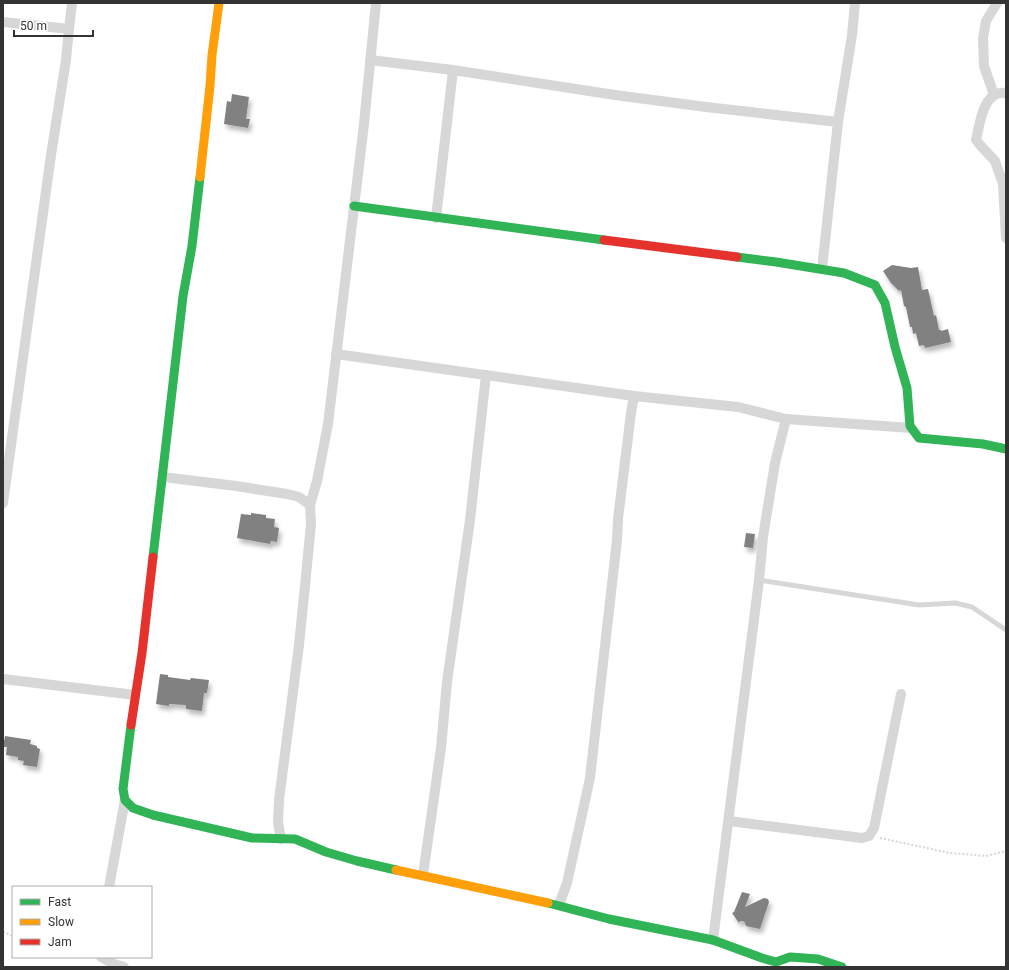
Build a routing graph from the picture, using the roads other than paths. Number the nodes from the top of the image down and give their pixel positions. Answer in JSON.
{"nodes":[{"id":1,"x":72,"y":3,"type":"edge"},
{"id":2,"x":219,"y":3,"type":"edge"},
{"id":3,"x":376,"y":3,"type":"edge"},
{"id":4,"x":855,"y":3,"type":"edge"},
{"id":5,"x":997,"y":3,"type":"edge"},
{"id":6,"x":3,"y":22,"type":"edge"},
{"id":7,"x":68,"y":29,"type":"junction"},
{"id":8,"x":370,"y":60,"type":"junction"},
{"id":9,"x":453,"y":70,"type":"junction"},
{"id":10,"x":1006,"y":93,"type":"edge"},
{"id":11,"x":994,"y":95,"type":"junction"},
{"id":12,"x":838,"y":122,"type":"junction"},
{"id":13,"x":354,"y":206,"type":"junction"},
{"id":14,"x":436,"y":218,"type":"junction"},
{"id":15,"x":1006,"y":238,"type":"edge"},
{"id":16,"x":822,"y":270,"type":"junction"},
{"id":17,"x":336,"y":354,"type":"junction"},
{"id":18,"x":486,"y":375,"type":"junction"},
{"id":19,"x":634,"y":396,"type":"junction"},
{"id":20,"x":786,"y":419,"type":"junction"},
{"id":21,"x":910,"y":428,"type":"junction"},
{"id":22,"x":1006,"y":449,"type":"edge"},
{"id":23,"x":163,"y":477,"type":"junction"},
{"id":24,"x":3,"y":503,"type":"edge"},
{"id":25,"x":310,"y":504,"type":"junction"},
{"id":26,"x":759,"y":580,"type":"junction"},
{"id":27,"x":1006,"y":630,"type":"edge"},
{"id":28,"x":3,"y":679,"type":"edge"},
{"id":29,"x":900,"y":694,"type":"dead end"},
{"id":30,"x":135,"y":695,"type":"junction"},
{"id":31,"x":125,"y":800,"type":"junction"},
{"id":32,"x":729,"y":821,"type":"junction"},
{"id":33,"x":282,"y":839,"type":"junction"},
{"id":34,"x":423,"y":875,"type":"junction"},
{"id":35,"x":109,"y":886,"type":"edge"},
{"id":36,"x":559,"y":905,"type":"junction"},
{"id":37,"x":713,"y":940,"type":"junction"},
{"id":38,"x":103,"y":958,"type":"edge"},
{"id":39,"x":776,"y":964,"type":"edge"},
{"id":40,"x":124,"y":967,"type":"edge"},
{"id":41,"x":842,"y":967,"type":"edge"}],
"edges":[{"from":1,"to":7,"type":"street"},
{"from":2,"to":23,"type":"street"},
{"from":3,"to":8,"type":"street"},
{"from":4,"to":12,"type":"street"},
{"from":5,"to":11,"type":"street"},
{"from":6,"to":7,"type":"street"},
{"from":7,"to":24,"type":"street"},
{"from":8,"to":9,"type":"street"},
{"from":8,"to":13,"type":"street"},
{"from":9,"to":12,"type":"street"},
{"from":9,"to":14,"type":"street"},
{"from":10,"to":11,"type":"street"},
{"from":11,"to":15,"type":"street"},
{"from":12,"to":16,"type":"street"},
{"from":13,"to":14,"type":"street"},
{"from":13,"to":17,"type":"street"},
{"from":14,"to":16,"type":"street"},
{"from":16,"to":21,"type":"street"},
{"from":17,"to":18,"type":"street"},
{"from":17,"to":25,"type":"street"},
{"from":18,"to":19,"type":"street"},
{"from":18,"to":34,"type":"street"},
{"from":19,"to":20,"type":"street"},
{"from":19,"to":36,"type":"street"},
{"from":20,"to":21,"type":"street"},
{"from":20,"to":26,"type":"street"},
{"from":21,"to":22,"type":"street"},
{"from":23,"to":25,"type":"street"},
{"from":23,"to":30,"type":"street"},
{"from":25,"to":33,"type":"street"},
{"from":26,"to":27,"type":"lane"},
{"from":26,"to":32,"type":"street"},
{"from":28,"to":30,"type":"street"},
{"from":29,"to":32,"type":"street"},
{"from":30,"to":31,"type":"street"},
{"from":31,"to":33,"type":"street"},
{"from":31,"to":35,"type":"street"},
{"from":32,"to":37,"type":"street"},
{"from":33,"to":34,"type":"street"},
{"from":34,"to":36,"type":"street"},
{"from":36,"to":37,"type":"street"},
{"from":37,"to":39,"type":"street"},
{"from":38,"to":40,"type":"street"},
{"from":39,"to":41,"type":"street"}]}
